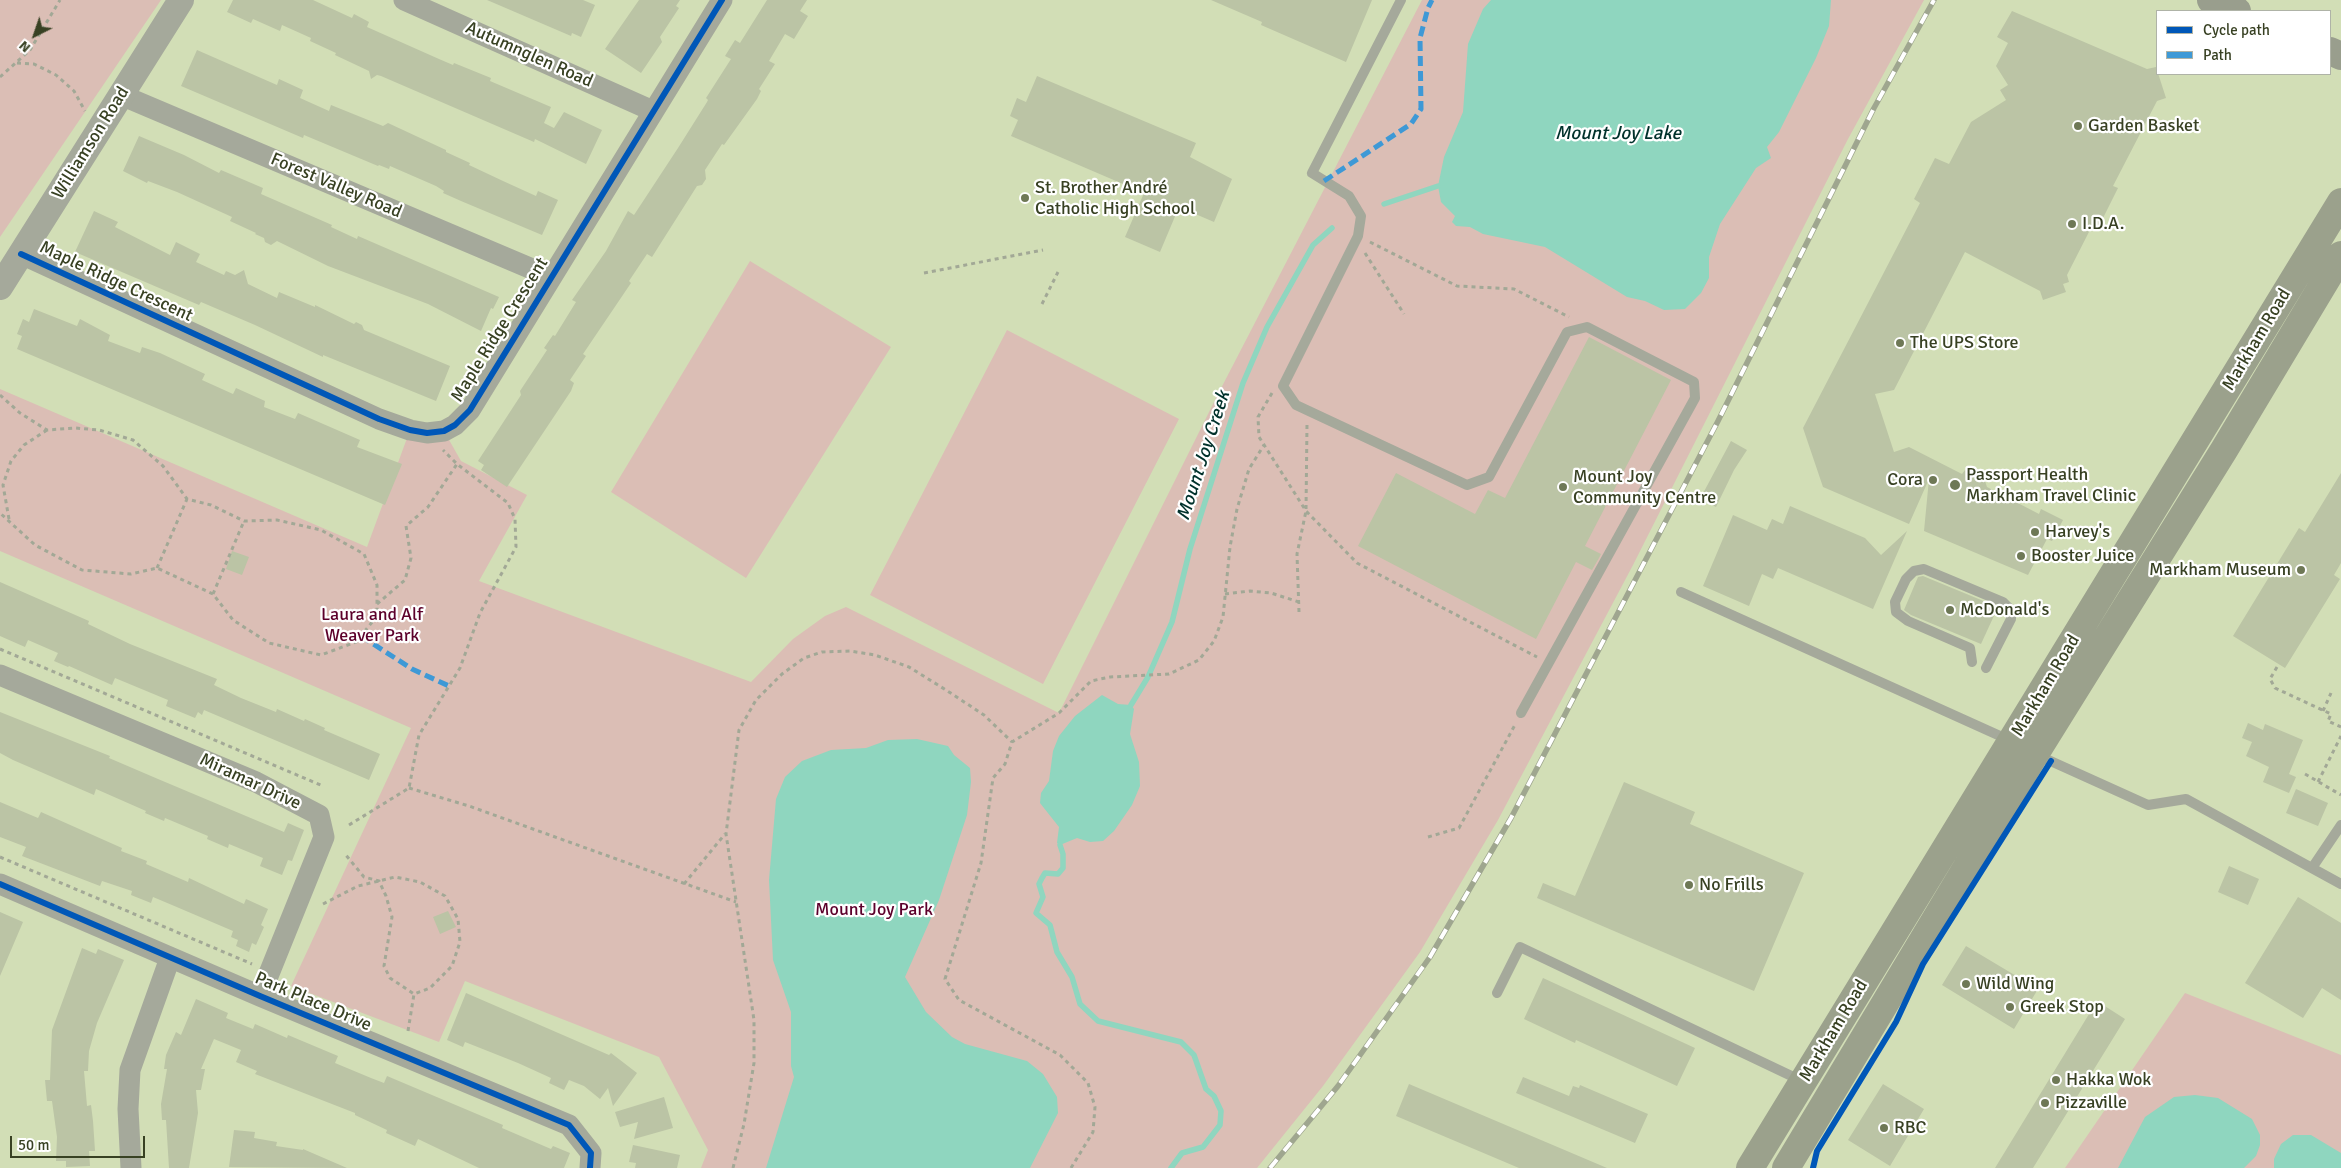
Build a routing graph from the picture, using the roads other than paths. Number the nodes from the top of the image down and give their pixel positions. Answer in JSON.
{"nodes":[{"id":1,"x":181,"y":0,"type":"edge"},
{"id":2,"x":404,"y":0,"type":"edge"},
{"id":3,"x":722,"y":0,"type":"edge"},
{"id":4,"x":1401,"y":0,"type":"edge"},
{"id":5,"x":2211,"y":0,"type":"edge"},
{"id":6,"x":2235,"y":10,"type":"edge"},
{"id":7,"x":121,"y":95,"type":"junction"},
{"id":8,"x":653,"y":111,"type":"junction"},
{"id":9,"x":2341,"y":202,"type":"edge"},
{"id":10,"x":20,"y":254,"type":"junction"},
{"id":11,"x":2341,"y":256,"type":"edge"},
{"id":12,"x":551,"y":277,"type":"junction"},
{"id":13,"x":0,"y":286,"type":"edge"},
{"id":14,"x":1681,"y":592,"type":"dead end"},
{"id":15,"x":1972,"y":662,"type":"dead end"},
{"id":16,"x":1986,"y":668,"type":"dead end"},
{"id":17,"x":0,"y":675,"type":"edge"},
{"id":18,"x":1521,"y":712,"type":"road end"},
{"id":19,"x":2024,"y":748,"type":"junction"},
{"id":20,"x":2341,"y":825,"type":"edge"},
{"id":21,"x":2312,"y":868,"type":"junction"},
{"id":22,"x":0,"y":884,"type":"edge"},
{"id":23,"x":2341,"y":884,"type":"edge"},
{"id":24,"x":170,"y":958,"type":"junction"},
{"id":25,"x":1497,"y":993,"type":"dead end"},
{"id":26,"x":260,"y":996,"type":"junction"},
{"id":27,"x":1803,"y":1081,"type":"junction"},
{"id":28,"x":1758,"y":1166,"type":"edge"},
{"id":29,"x":131,"y":1168,"type":"edge"},
{"id":30,"x":590,"y":1168,"type":"edge"},
{"id":31,"x":1786,"y":1168,"type":"edge"}],
"edges":[{"from":1,"to":7,"type":"street","name":"Williamson Road"},
{"from":2,"to":8,"type":"street","name":"Autumnglen Road"},
{"from":3,"to":8,"type":"street","name":"Maple Ridge Crescent"},
{"from":4,"to":18,"type":"lane"},
{"from":5,"to":6,"type":"main road"},
{"from":7,"to":10,"type":"street","name":"Williamson Road"},
{"from":7,"to":12,"type":"street","name":"Forest Valley Road"},
{"from":8,"to":12,"type":"street","name":"Maple Ridge Crescent"},
{"from":9,"to":19,"type":"main road","name":"Markham Road"},
{"from":10,"to":12,"type":"street","name":"Maple Ridge Crescent"},
{"from":10,"to":13,"type":"street","name":"Williamson Road"},
{"from":11,"to":19,"type":"main road","name":"Markham Road"},
{"from":14,"to":19,"type":"lane"},
{"from":15,"to":16,"type":"lane"},
{"from":17,"to":26,"type":"street","name":"Miramar Drive"},
{"from":19,"to":21,"type":"lane"},
{"from":19,"to":27,"type":"main road","name":"Markham Road"},
{"from":19,"to":31,"type":"main road","name":"Markham Road"},
{"from":20,"to":21,"type":"lane"},
{"from":21,"to":23,"type":"lane"},
{"from":22,"to":24,"type":"street","name":"Park Place Drive"},
{"from":24,"to":26,"type":"street","name":"Park Place Drive"},
{"from":24,"to":29,"type":"street"},
{"from":25,"to":27,"type":"lane"},
{"from":26,"to":30,"type":"street","name":"Park Place Drive"},
{"from":27,"to":28,"type":"main road","name":"Markham Road"}]}
